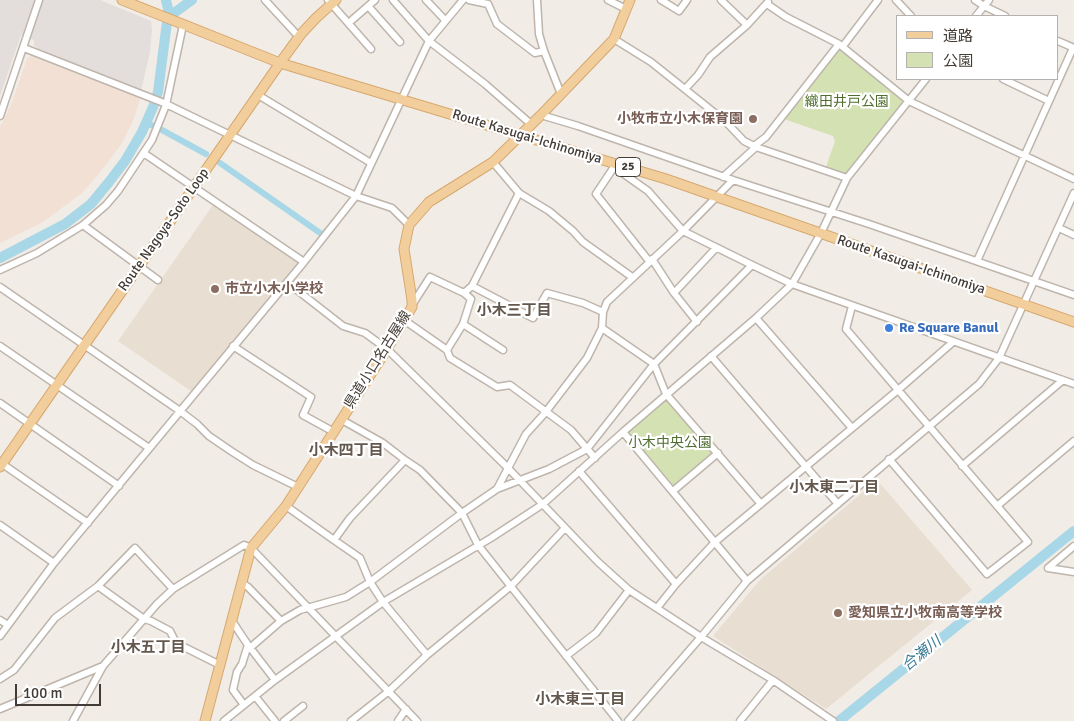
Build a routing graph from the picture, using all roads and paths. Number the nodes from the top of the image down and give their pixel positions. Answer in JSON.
{"nodes":[{"id":1,"x":39,"y":0,"type":"edge"},
{"id":2,"x":122,"y":0,"type":"edge"},
{"id":3,"x":265,"y":0,"type":"edge"},
{"id":4,"x":375,"y":0,"type":"edge"},
{"id":5,"x":393,"y":0,"type":"edge"},
{"id":6,"x":426,"y":0,"type":"edge"},
{"id":7,"x":463,"y":0,"type":"edge"},
{"id":8,"x":469,"y":0,"type":"edge"},
{"id":9,"x":536,"y":0,"type":"edge"},
{"id":10,"x":608,"y":0,"type":"edge"},
{"id":11,"x":661,"y":0,"type":"edge"},
{"id":12,"x":687,"y":0,"type":"edge"},
{"id":13,"x":721,"y":0,"type":"edge"},
{"id":14,"x":878,"y":0,"type":"edge"},
{"id":15,"x":896,"y":0,"type":"edge"},
{"id":16,"x":975,"y":0,"type":"edge"},
{"id":17,"x":989,"y":0,"type":"edge"},
{"id":18,"x":332,"y":1,"type":"edge"},
{"id":19,"x":768,"y":2,"type":"edge"},
{"id":20,"x":628,"y":4,"type":"edge"},
{"id":21,"x":368,"y":6,"type":"junction"},
{"id":22,"x":984,"y":6,"type":"junction"},
{"id":23,"x":910,"y":15,"type":"edge"},
{"id":24,"x":977,"y":15,"type":"edge"},
{"id":25,"x":1003,"y":15,"type":"edge"},
{"id":26,"x":352,"y":20,"type":"dead end"},
{"id":27,"x":445,"y":20,"type":"junction"},
{"id":28,"x":181,"y":24,"type":"junction"},
{"id":29,"x":747,"y":25,"type":"junction"},
{"id":30,"x":298,"y":37,"type":"junction"},
{"id":31,"x":614,"y":38,"type":"junction"},
{"id":32,"x":429,"y":41,"type":"junction"},
{"id":33,"x":1059,"y":41,"type":"edge"},
{"id":34,"x":400,"y":42,"type":"dead end"},
{"id":35,"x":841,"y":45,"type":"junction"},
{"id":36,"x":24,"y":48,"type":"junction"},
{"id":37,"x":1073,"y":48,"type":"edge"},
{"id":38,"x":371,"y":49,"type":"dead end"},
{"id":39,"x":544,"y":51,"type":"junction"},
{"id":40,"x":280,"y":63,"type":"junction"},
{"id":41,"x":1059,"y":79,"type":"edge"},
{"id":42,"x":925,"y":80,"type":"edge"},
{"id":43,"x":1004,"y":80,"type":"edge"},
{"id":44,"x":1059,"y":80,"type":"edge"},
{"id":45,"x":684,"y":89,"type":"junction"},
{"id":46,"x":258,"y":94,"type":"junction"},
{"id":47,"x":561,"y":94,"type":"junction"},
{"id":48,"x":401,"y":99,"type":"junction"},
{"id":49,"x":909,"y":101,"type":"junction"},
{"id":50,"x":1049,"y":101,"type":"junction"},
{"id":51,"x":165,"y":104,"type":"junction"},
{"id":52,"x":541,"y":115,"type":"junction"},
{"id":53,"x":0,"y":116,"type":"edge"},
{"id":54,"x":532,"y":125,"type":"junction"},
{"id":55,"x":230,"y":135,"type":"junction"},
{"id":56,"x":521,"y":136,"type":"junction"},
{"id":57,"x":755,"y":147,"type":"junction"},
{"id":58,"x":145,"y":154,"type":"junction"},
{"id":59,"x":1025,"y":156,"type":"junction"},
{"id":60,"x":493,"y":162,"type":"junction"},
{"id":61,"x":371,"y":163,"type":"junction"},
{"id":62,"x":614,"y":165,"type":"junction"},
{"id":63,"x":723,"y":177,"type":"junction"},
{"id":64,"x":847,"y":178,"type":"junction"},
{"id":65,"x":1074,"y":179,"type":"edge"},
{"id":66,"x":733,"y":180,"type":"junction"},
{"id":67,"x":194,"y":187,"type":"junction"},
{"id":68,"x":519,"y":192,"type":"junction"},
{"id":69,"x":1074,"y":193,"type":"edge"},
{"id":70,"x":356,"y":196,"type":"junction"},
{"id":71,"x":716,"y":197,"type":"junction"},
{"id":72,"x":830,"y":212,"type":"junction"},
{"id":73,"x":83,"y":225,"type":"junction"},
{"id":74,"x":409,"y":225,"type":"junction"},
{"id":75,"x":1059,"y":228,"type":"junction"},
{"id":76,"x":683,"y":231,"type":"junction"},
{"id":77,"x":821,"y":233,"type":"junction"},
{"id":78,"x":1074,"y":235,"type":"edge"},
{"id":79,"x":716,"y":248,"type":"junction"},
{"id":80,"x":650,"y":260,"type":"junction"},
{"id":81,"x":977,"y":261,"type":"junction"},
{"id":82,"x":304,"y":262,"type":"junction"},
{"id":83,"x":138,"y":266,"type":"junction"},
{"id":84,"x":752,"y":266,"type":"junction"},
{"id":85,"x":0,"y":270,"type":"edge"},
{"id":86,"x":632,"y":277,"type":"junction"},
{"id":87,"x":158,"y":280,"type":"dead end"},
{"id":88,"x":1034,"y":282,"type":"junction"},
{"id":89,"x":288,"y":283,"type":"junction"},
{"id":90,"x":792,"y":284,"type":"junction"},
{"id":91,"x":472,"y":286,"type":"junction"},
{"id":92,"x":0,"y":287,"type":"edge"},
{"id":93,"x":464,"y":293,"type":"junction"},
{"id":94,"x":674,"y":293,"type":"junction"},
{"id":95,"x":1074,"y":296,"type":"edge"},
{"id":96,"x":1024,"y":305,"type":"junction"},
{"id":97,"x":412,"y":306,"type":"junction"},
{"id":98,"x":852,"y":306,"type":"junction"},
{"id":99,"x":603,"y":312,"type":"junction"},
{"id":100,"x":756,"y":318,"type":"junction"},
{"id":101,"x":404,"y":320,"type":"junction"},
{"id":102,"x":697,"y":322,"type":"junction"},
{"id":103,"x":1074,"y":322,"type":"edge"},
{"id":104,"x":463,"y":324,"type":"junction"},
{"id":105,"x":602,"y":328,"type":"junction"},
{"id":106,"x":953,"y":342,"type":"junction"},
{"id":107,"x":0,"y":346,"type":"edge"},
{"id":108,"x":85,"y":346,"type":"junction"},
{"id":109,"x":233,"y":346,"type":"junction"},
{"id":110,"x":387,"y":349,"type":"junction"},
{"id":111,"x":447,"y":350,"type":"junction"},
{"id":112,"x":502,"y":350,"type":"dead end"},
{"id":113,"x":711,"y":356,"type":"junction"},
{"id":114,"x":999,"y":358,"type":"junction"},
{"id":115,"x":654,"y":364,"type":"junction"},
{"id":116,"x":1063,"y":380,"type":"junction"},
{"id":117,"x":1074,"y":384,"type":"edge"},
{"id":118,"x":57,"y":385,"type":"junction"},
{"id":119,"x":898,"y":390,"type":"junction"},
{"id":120,"x":666,"y":394,"type":"junction"},
{"id":121,"x":0,"y":403,"type":"edge"},
{"id":122,"x":180,"y":411,"type":"junction"},
{"id":123,"x":545,"y":413,"type":"junction"},
{"id":124,"x":342,"y":420,"type":"junction"},
{"id":125,"x":30,"y":424,"type":"junction"},
{"id":126,"x":928,"y":426,"type":"junction"},
{"id":127,"x":852,"y":428,"type":"junction"},
{"id":128,"x":334,"y":432,"type":"junction"},
{"id":129,"x":623,"y":432,"type":"junction"},
{"id":130,"x":1074,"y":441,"type":"edge"},
{"id":131,"x":149,"y":448,"type":"junction"},
{"id":132,"x":587,"y":449,"type":"junction"},
{"id":133,"x":718,"y":453,"type":"junction"},
{"id":134,"x":595,"y":458,"type":"junction"},
{"id":135,"x":889,"y":459,"type":"junction"},
{"id":136,"x":405,"y":460,"type":"junction"},
{"id":137,"x":1,"y":464,"type":"edge"},
{"id":138,"x":962,"y":466,"type":"junction"},
{"id":139,"x":508,"y":467,"type":"junction"},
{"id":140,"x":805,"y":467,"type":"junction"},
{"id":141,"x":579,"y":471,"type":"junction"},
{"id":142,"x":520,"y":480,"type":"junction"},
{"id":143,"x":119,"y":486,"type":"junction"},
{"id":144,"x":298,"y":487,"type":"junction"},
{"id":145,"x":497,"y":489,"type":"junction"},
{"id":146,"x":673,"y":491,"type":"junction"},
{"id":147,"x":543,"y":504,"type":"junction"},
{"id":148,"x":761,"y":504,"type":"junction"},
{"id":149,"x":838,"y":504,"type":"junction"},
{"id":150,"x":286,"y":506,"type":"junction"},
{"id":151,"x":997,"y":506,"type":"junction"},
{"id":152,"x":462,"y":513,"type":"junction"},
{"id":153,"x":88,"y":523,"type":"junction"},
{"id":154,"x":0,"y":525,"type":"edge"},
{"id":155,"x":565,"y":528,"type":"junction"},
{"id":156,"x":334,"y":540,"type":"junction"},
{"id":157,"x":716,"y":542,"type":"junction"},
{"id":158,"x":478,"y":545,"type":"junction"},
{"id":159,"x":1074,"y":546,"type":"edge"},
{"id":160,"x":251,"y":548,"type":"junction"},
{"id":161,"x":54,"y":563,"type":"junction"},
{"id":162,"x":1074,"y":572,"type":"edge"},
{"id":163,"x":747,"y":580,"type":"junction"},
{"id":164,"x":370,"y":582,"type":"junction"},
{"id":165,"x":242,"y":583,"type":"junction"},
{"id":166,"x":676,"y":584,"type":"junction"},
{"id":167,"x":98,"y":586,"type":"junction"},
{"id":168,"x":510,"y":586,"type":"junction"},
{"id":169,"x":173,"y":589,"type":"junction"},
{"id":170,"x":628,"y":590,"type":"junction"},
{"id":171,"x":383,"y":602,"type":"junction"},
{"id":172,"x":308,"y":607,"type":"junction"},
{"id":173,"x":657,"y":608,"type":"junction"},
{"id":174,"x":144,"y":619,"type":"junction"},
{"id":175,"x":0,"y":620,"type":"edge"},
{"id":176,"x":232,"y":621,"type":"junction"},
{"id":177,"x":281,"y":622,"type":"junction"},
{"id":178,"x":8,"y":625,"type":"junction"},
{"id":179,"x":0,"y":636,"type":"edge"},
{"id":180,"x":334,"y":636,"type":"junction"},
{"id":181,"x":701,"y":637,"type":"junction"},
{"id":182,"x":249,"y":646,"type":"junction"},
{"id":183,"x":427,"y":655,"type":"junction"},
{"id":184,"x":566,"y":656,"type":"junction"},
{"id":185,"x":220,"y":665,"type":"junction"},
{"id":186,"x":103,"y":666,"type":"junction"},
{"id":187,"x":0,"y":679,"type":"edge"},
{"id":188,"x":275,"y":680,"type":"junction"},
{"id":189,"x":773,"y":680,"type":"junction"},
{"id":190,"x":389,"y":691,"type":"junction"},
{"id":191,"x":255,"y":696,"type":"junction"},
{"id":192,"x":244,"y":706,"type":"junction"},
{"id":193,"x":303,"y":706,"type":"dead end"},
{"id":194,"x":0,"y":709,"type":"edge"},
{"id":195,"x":406,"y":709,"type":"junction"},
{"id":196,"x":830,"y":719,"type":"edge"},
{"id":197,"x":74,"y":721,"type":"edge"},
{"id":198,"x":205,"y":721,"type":"edge"},
{"id":199,"x":224,"y":721,"type":"edge"},
{"id":200,"x":275,"y":721,"type":"edge"},
{"id":201,"x":284,"y":721,"type":"edge"},
{"id":202,"x":351,"y":721,"type":"edge"},
{"id":203,"x":398,"y":721,"type":"edge"},
{"id":204,"x":417,"y":721,"type":"edge"},
{"id":205,"x":618,"y":721,"type":"edge"},
{"id":206,"x":628,"y":721,"type":"edge"},
{"id":207,"x":740,"y":721,"type":"edge"}],
"edges":[{"from":1,"to":36,"type":"street"},
{"from":2,"to":28,"type":"main road","name":"Route Kasugai-Ichinomiya","number":"25"},
{"from":3,"to":30,"type":"street"},
{"from":4,"to":21,"type":"street"},
{"from":5,"to":32,"type":"street"},
{"from":6,"to":27,"type":"street"},
{"from":7,"to":27,"type":"street"},
{"from":8,"to":39,"type":"street"},
{"from":9,"to":39,"type":"street"},
{"from":10,"to":20,"type":"street"},
{"from":11,"to":12,"type":"street"},
{"from":13,"to":29,"type":"street"},
{"from":14,"to":35,"type":"street"},
{"from":15,"to":23,"type":"street"},
{"from":16,"to":22,"type":"street"},
{"from":17,"to":22,"type":"street"},
{"from":18,"to":30,"type":"main road","name":"Route Nagoya-Soto Loop"},
{"from":18,"to":38,"type":"street"},
{"from":19,"to":29,"type":"street"},
{"from":19,"to":35,"type":"street"},
{"from":20,"to":31,"type":"main road","name":"県道小口名古屋線"},
{"from":21,"to":26,"type":"street"},
{"from":21,"to":34,"type":"street"},
{"from":22,"to":24,"type":"street"},
{"from":22,"to":25,"type":"street"},
{"from":27,"to":32,"type":"street"},
{"from":28,"to":40,"type":"main road","name":"Route Kasugai-Ichinomiya","number":"25"},
{"from":28,"to":51,"type":"street"},
{"from":29,"to":45,"type":"street"},
{"from":30,"to":40,"type":"main road","name":"Route Nagoya-Soto Loop"},
{"from":31,"to":45,"type":"street"},
{"from":31,"to":47,"type":"main road","name":"県道小口名古屋線"},
{"from":32,"to":48,"type":"street"},
{"from":32,"to":54,"type":"street"},
{"from":33,"to":37,"type":"street"},
{"from":35,"to":49,"type":"street"},
{"from":35,"to":57,"type":"street"},
{"from":36,"to":51,"type":"street"},
{"from":36,"to":53,"type":"street"},
{"from":37,"to":41,"type":"street"},
{"from":39,"to":47,"type":"street"},
{"from":40,"to":46,"type":"main road","name":"Route Nagoya-Soto Loop"},
{"from":40,"to":48,"type":"main road","name":"Route Kasugai-Ichinomiya","number":"25"},
{"from":42,"to":49,"type":"street"},
{"from":43,"to":50,"type":"street"},
{"from":44,"to":50,"type":"street"},
{"from":45,"to":57,"type":"street"},
{"from":46,"to":55,"type":"main road","name":"Route Nagoya-Soto Loop"},
{"from":46,"to":61,"type":"street"},
{"from":47,"to":52,"type":"main road","name":"県道小口名古屋線"},
{"from":48,"to":56,"type":"main road","name":"Route Kasugai-Ichinomiya","number":"25"},
{"from":48,"to":61,"type":"street"},
{"from":49,"to":59,"type":"street"},
{"from":49,"to":64,"type":"street"},
{"from":50,"to":59,"type":"street"},
{"from":51,"to":55,"type":"street"},
{"from":51,"to":58,"type":"street"},
{"from":52,"to":54,"type":"main road","name":"県道小口名古屋線"},
{"from":52,"to":63,"type":"street"},
{"from":54,"to":56,"type":"main road","name":"県道小口名古屋線"},
{"from":55,"to":67,"type":"main road","name":"Route Nagoya-Soto Loop"},
{"from":55,"to":70,"type":"street"},
{"from":56,"to":60,"type":"main road","name":"県道小口名古屋線"},
{"from":56,"to":62,"type":"main road","name":"Route Kasugai-Ichinomiya","number":"25"},
{"from":57,"to":63,"type":"street"},
{"from":57,"to":64,"type":"street"},
{"from":58,"to":67,"type":"street"},
{"from":58,"to":73,"type":"street"},
{"from":59,"to":65,"type":"street"},
{"from":59,"to":81,"type":"street"},
{"from":60,"to":68,"type":"street"},
{"from":60,"to":74,"type":"main road","name":"県道小口名古屋線"},
{"from":61,"to":70,"type":"street"},
{"from":62,"to":71,"type":"main road","name":"Route Kasugai-Ichinomiya","number":"25"},
{"from":62,"to":76,"type":"street"},
{"from":62,"to":80,"type":"street"},
{"from":63,"to":66,"type":"street"},
{"from":64,"to":72,"type":"street"},
{"from":66,"to":71,"type":"street"},
{"from":66,"to":72,"type":"street"},
{"from":67,"to":82,"type":"street"},
{"from":67,"to":83,"type":"main road","name":"Route Nagoya-Soto Loop"},
{"from":68,"to":86,"type":"street"},
{"from":68,"to":91,"type":"street"},
{"from":69,"to":75,"type":"street"},
{"from":70,"to":74,"type":"street"},
{"from":70,"to":82,"type":"street"},
{"from":71,"to":76,"type":"street"},
{"from":71,"to":77,"type":"main road","name":"Route Kasugai-Ichinomiya","number":"25"},
{"from":72,"to":77,"type":"street"},
{"from":72,"to":81,"type":"street"},
{"from":73,"to":83,"type":"street"},
{"from":73,"to":85,"type":"street"},
{"from":74,"to":97,"type":"main road","name":"県道小口名古屋線"},
{"from":75,"to":78,"type":"street"},
{"from":75,"to":88,"type":"street"},
{"from":76,"to":79,"type":"street"},
{"from":76,"to":80,"type":"street"},
{"from":77,"to":90,"type":"street"},
{"from":77,"to":96,"type":"main road","name":"Route Kasugai-Ichinomiya","number":"25"},
{"from":79,"to":84,"type":"street"},
{"from":79,"to":94,"type":"street"},
{"from":80,"to":86,"type":"street"},
{"from":80,"to":94,"type":"street"},
{"from":81,"to":88,"type":"street"},
{"from":82,"to":89,"type":"street"},
{"from":83,"to":87,"type":"street"},
{"from":83,"to":108,"type":"main road","name":"Route Nagoya-Soto Loop"},
{"from":84,"to":90,"type":"street"},
{"from":84,"to":102,"type":"street"},
{"from":86,"to":99,"type":"street"},
{"from":88,"to":95,"type":"street"},
{"from":88,"to":96,"type":"street"},
{"from":89,"to":109,"type":"street"},
{"from":89,"to":110,"type":"street"},
{"from":90,"to":98,"type":"street"},
{"from":90,"to":100,"type":"street"},
{"from":91,"to":93,"type":"street"},
{"from":91,"to":99,"type":"street"},
{"from":92,"to":108,"type":"street"},
{"from":93,"to":97,"type":"street"},
{"from":93,"to":104,"type":"street"},
{"from":94,"to":102,"type":"street"},
{"from":96,"to":103,"type":"main road","name":"Route Kasugai-Ichinomiya","number":"25"},
{"from":96,"to":114,"type":"street"},
{"from":97,"to":101,"type":"main road","name":"県道小口名古屋線"},
{"from":98,"to":106,"type":"street"},
{"from":98,"to":119,"type":"street"},
{"from":99,"to":105,"type":"street"},
{"from":100,"to":113,"type":"street"},
{"from":100,"to":127,"type":"street"},
{"from":101,"to":110,"type":"main road","name":"県道小口名古屋線"},
{"from":101,"to":111,"type":"street"},
{"from":102,"to":115,"type":"street"},
{"from":104,"to":111,"type":"street"},
{"from":104,"to":112,"type":"street"},
{"from":105,"to":115,"type":"street"},
{"from":105,"to":123,"type":"street"},
{"from":106,"to":114,"type":"street"},
{"from":106,"to":119,"type":"street"},
{"from":107,"to":118,"type":"street"},
{"from":108,"to":118,"type":"main road","name":"Route Nagoya-Soto Loop"},
{"from":108,"to":122,"type":"street"},
{"from":109,"to":122,"type":"street"},
{"from":109,"to":128,"type":"street"},
{"from":110,"to":124,"type":"main road","name":"県道小口名古屋線"},
{"from":110,"to":139,"type":"street"},
{"from":111,"to":123,"type":"street"},
{"from":113,"to":120,"type":"street"},
{"from":113,"to":140,"type":"street"},
{"from":114,"to":116,"type":"street"},
{"from":114,"to":126,"type":"street"},
{"from":115,"to":120,"type":"street"},
{"from":115,"to":132,"type":"street"},
{"from":116,"to":117,"type":"street"},
{"from":116,"to":138,"type":"street"},
{"from":118,"to":125,"type":"main road","name":"Route Nagoya-Soto Loop"},
{"from":118,"to":131,"type":"street"},
{"from":119,"to":126,"type":"street"},
{"from":119,"to":127,"type":"street"},
{"from":120,"to":129,"type":"street"},
{"from":120,"to":133,"type":"street"},
{"from":121,"to":125,"type":"street"},
{"from":122,"to":131,"type":"street"},
{"from":122,"to":144,"type":"street"},
{"from":123,"to":132,"type":"street"},
{"from":123,"to":139,"type":"street"},
{"from":124,"to":128,"type":"main road","name":"県道小口名古屋線"},
{"from":124,"to":136,"type":"street"},
{"from":125,"to":137,"type":"main road","name":"Route Nagoya-Soto Loop"},
{"from":125,"to":143,"type":"street"},
{"from":126,"to":135,"type":"street"},
{"from":126,"to":138,"type":"street"},
{"from":127,"to":140,"type":"street"},
{"from":128,"to":144,"type":"main road","name":"県道小口名古屋線"},
{"from":129,"to":134,"type":"street"},
{"from":129,"to":146,"type":"street"},
{"from":130,"to":151,"type":"street"},
{"from":131,"to":143,"type":"street"},
{"from":132,"to":134,"type":"street"},
{"from":132,"to":142,"type":"street"},
{"from":133,"to":146,"type":"street"},
{"from":133,"to":148,"type":"street"},
{"from":134,"to":141,"type":"street"},
{"from":135,"to":149,"type":"street"},
{"from":135,"to":151,"type":"street"},
{"from":136,"to":152,"type":"street"},
{"from":136,"to":156,"type":"street"},
{"from":137,"to":153,"type":"street"},
{"from":138,"to":151,"type":"street"},
{"from":139,"to":142,"type":"street"},
{"from":139,"to":145,"type":"street"},
{"from":140,"to":148,"type":"street"},
{"from":140,"to":149,"type":"street"},
{"from":141,"to":147,"type":"street"},
{"from":141,"to":166,"type":"street"},
{"from":142,"to":145,"type":"street"},
{"from":142,"to":147,"type":"street"},
{"from":143,"to":153,"type":"street"},
{"from":144,"to":150,"type":"main road","name":"県道小口名古屋線"},
{"from":145,"to":152,"type":"street"},
{"from":146,"to":157,"type":"street"},
{"from":147,"to":155,"type":"street"},
{"from":147,"to":158,"type":"street"},
{"from":148,"to":157,"type":"street"},
{"from":149,"to":163,"type":"street"},
{"from":150,"to":156,"type":"street"},
{"from":150,"to":160,"type":"main road","name":"県道小口名古屋線"},
{"from":152,"to":158,"type":"street"},
{"from":152,"to":164,"type":"street"},
{"from":153,"to":161,"type":"street"},
{"from":154,"to":161,"type":"street"},
{"from":155,"to":168,"type":"street"},
{"from":155,"to":170,"type":"street"},
{"from":156,"to":164,"type":"street"},
{"from":157,"to":163,"type":"street"},
{"from":157,"to":166,"type":"street"},
{"from":158,"to":168,"type":"street"},
{"from":158,"to":171,"type":"street"},
{"from":159,"to":162,"type":"street"},
{"from":160,"to":165,"type":"main road","name":"県道小口名古屋線"},
{"from":160,"to":169,"type":"street"},
{"from":160,"to":172,"type":"street"},
{"from":161,"to":178,"type":"street"},
{"from":163,"to":181,"type":"street"},
{"from":164,"to":171,"type":"street"},
{"from":164,"to":172,"type":"street"},
{"from":165,"to":176,"type":"main road","name":"県道小口名古屋線"},
{"from":165,"to":177,"type":"street"},
{"from":166,"to":173,"type":"street"},
{"from":167,"to":169,"type":"street"},
{"from":167,"to":174,"type":"street"},
{"from":167,"to":187,"type":"street"},
{"from":168,"to":183,"type":"street"},
{"from":168,"to":184,"type":"street"},
{"from":169,"to":174,"type":"street"},
{"from":170,"to":173,"type":"street"},
{"from":170,"to":184,"type":"street"},
{"from":171,"to":180,"type":"street"},
{"from":171,"to":183,"type":"street"},
{"from":172,"to":177,"type":"street"},
{"from":172,"to":180,"type":"street"},
{"from":173,"to":181,"type":"street"},
{"from":174,"to":185,"type":"street"},
{"from":174,"to":186,"type":"street"},
{"from":175,"to":178,"type":"street"},
{"from":176,"to":182,"type":"street"},
{"from":176,"to":185,"type":"main road","name":"県道小口名古屋線"},
{"from":177,"to":182,"type":"street"},
{"from":178,"to":179,"type":"street"},
{"from":180,"to":188,"type":"street"},
{"from":180,"to":190,"type":"street"},
{"from":181,"to":189,"type":"street"},
{"from":181,"to":206,"type":"street"},
{"from":182,"to":188,"type":"street"},
{"from":182,"to":192,"type":"street"},
{"from":183,"to":190,"type":"street"},
{"from":184,"to":205,"type":"street"},
{"from":185,"to":198,"type":"main road","name":"県道小口名古屋線"},
{"from":186,"to":194,"type":"street"},
{"from":186,"to":197,"type":"street"},
{"from":188,"to":191,"type":"street"},
{"from":189,"to":196,"type":"street"},
{"from":189,"to":207,"type":"street"},
{"from":190,"to":195,"type":"street"},
{"from":190,"to":202,"type":"street"},
{"from":191,"to":192,"type":"street"},
{"from":191,"to":200,"type":"street"},
{"from":192,"to":199,"type":"street"},
{"from":193,"to":201,"type":"street"},
{"from":195,"to":203,"type":"street"},
{"from":195,"to":204,"type":"street"}]}
